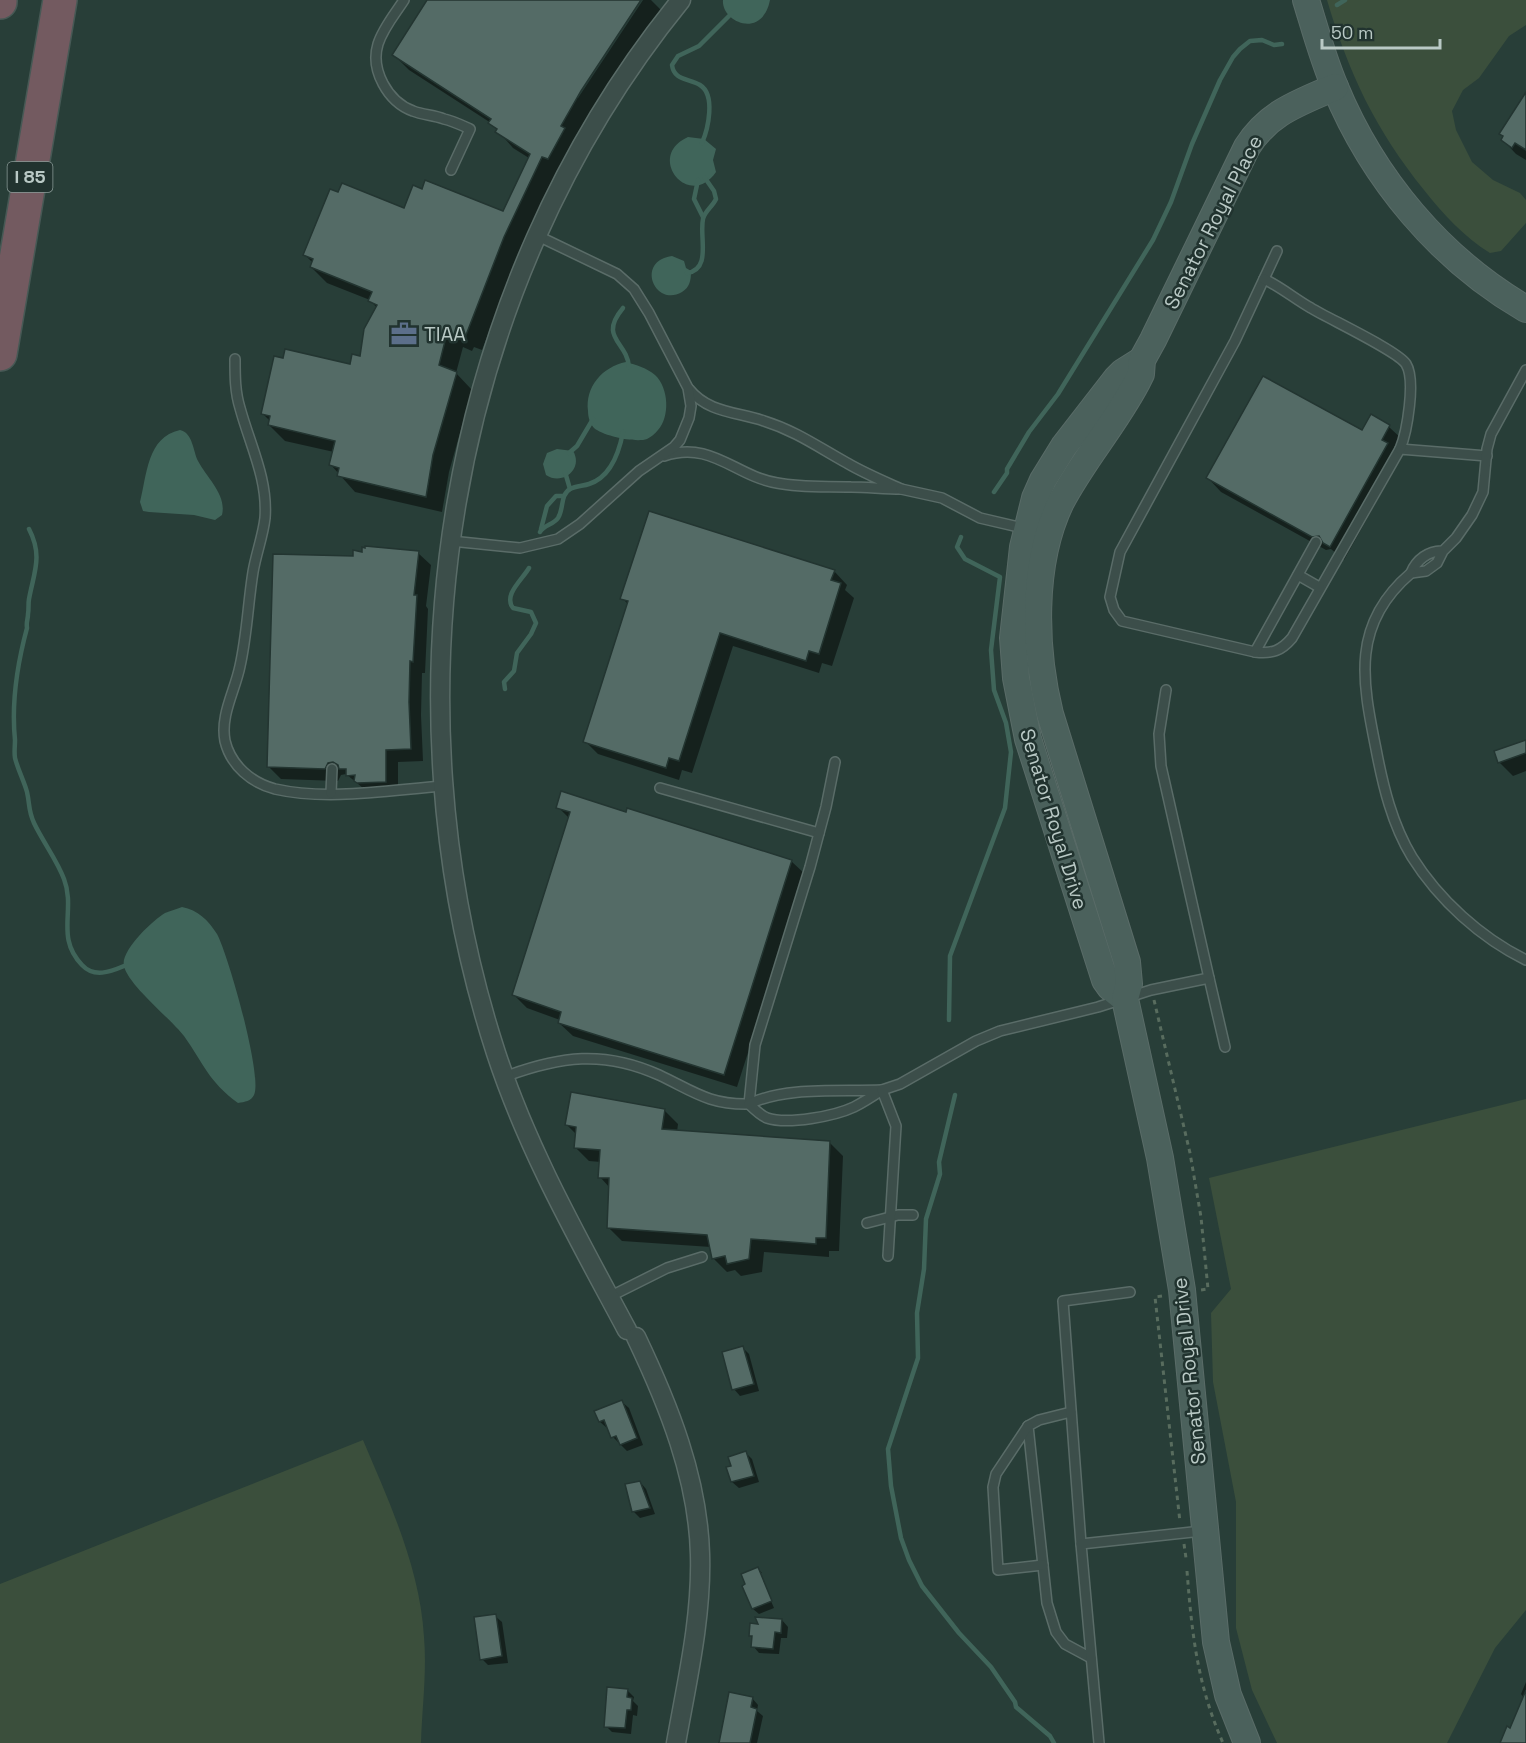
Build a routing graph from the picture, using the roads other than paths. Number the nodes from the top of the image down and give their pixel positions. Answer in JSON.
{"nodes":[{"id":1,"x":60,"y":0,"type":"edge"},
{"id":2,"x":404,"y":0,"type":"edge"},
{"id":3,"x":681,"y":0,"type":"edge"},
{"id":4,"x":1306,"y":0,"type":"edge"},
{"id":5,"x":1335,"y":87,"type":"junction"},
{"id":6,"x":451,"y":170,"type":"dead end"},
{"id":7,"x":538,"y":236,"type":"junction"},
{"id":8,"x":1277,"y":251,"type":"dead end"},
{"id":9,"x":1264,"y":279,"type":"junction"},
{"id":10,"x":1526,"y":309,"type":"edge"},
{"id":11,"x":0,"y":354,"type":"edge"},
{"id":12,"x":235,"y":359,"type":"dead end"},
{"id":13,"x":1526,"y":370,"type":"edge"},
{"id":14,"x":688,"y":388,"type":"junction"},
{"id":15,"x":1400,"y":449,"type":"junction"},
{"id":16,"x":1487,"y":456,"type":"junction"},
{"id":17,"x":656,"y":459,"type":"junction"},
{"id":18,"x":901,"y":489,"type":"junction"},
{"id":19,"x":1038,"y":531,"type":"junction"},
{"id":20,"x":450,"y":541,"type":"junction"},
{"id":21,"x":1316,"y":542,"type":"dead end"},
{"id":22,"x":1298,"y":575,"type":"junction"},
{"id":23,"x":1319,"y":587,"type":"junction"},
{"id":24,"x":1014,"y":628,"type":"joint"},
{"id":25,"x":1039,"y":648,"type":"joint"},
{"id":26,"x":1255,"y":652,"type":"junction"},
{"id":27,"x":1166,"y":690,"type":"dead end"},
{"id":28,"x":835,"y":762,"type":"dead end"},
{"id":29,"x":332,"y":769,"type":"dead end"},
{"id":30,"x":443,"y":786,"type":"junction"},
{"id":31,"x":660,"y":788,"type":"dead end"},
{"id":32,"x":331,"y":793,"type":"junction"},
{"id":33,"x":819,"y":832,"type":"junction"},
{"id":34,"x":1526,"y":960,"type":"edge"},
{"id":35,"x":1209,"y":978,"type":"junction"},
{"id":36,"x":1125,"y":999,"type":"junction"},
{"id":37,"x":1225,"y":1047,"type":"dead end"},
{"id":38,"x":504,"y":1077,"type":"junction"},
{"id":39,"x":882,"y":1090,"type":"junction"},
{"id":40,"x":749,"y":1104,"type":"junction"},
{"id":41,"x":914,"y":1215,"type":"dead end"},
{"id":42,"x":890,"y":1217,"type":"junction"},
{"id":43,"x":867,"y":1223,"type":"dead end"},
{"id":44,"x":888,"y":1256,"type":"dead end"},
{"id":45,"x":702,"y":1257,"type":"dead end"},
{"id":46,"x":1130,"y":1292,"type":"dead end"},
{"id":47,"x":609,"y":1297,"type":"junction"},
{"id":48,"x":1071,"y":1412,"type":"junction"},
{"id":49,"x":1028,"y":1426,"type":"junction"},
{"id":50,"x":1205,"y":1530,"type":"junction"},
{"id":51,"x":1081,"y":1544,"type":"junction"},
{"id":52,"x":1043,"y":1565,"type":"junction"},
{"id":53,"x":1091,"y":1658,"type":"junction"},
{"id":54,"x":676,"y":1743,"type":"edge"},
{"id":55,"x":1099,"y":1743,"type":"edge"},
{"id":56,"x":1247,"y":1743,"type":"edge"}],
"edges":[{"from":1,"to":11,"type":"highway","number":"I 85"},
{"from":2,"to":6,"type":"lane"},
{"from":3,"to":7,"type":"street"},
{"from":4,"to":5,"type":"street"},
{"from":5,"to":10,"type":"street"},
{"from":5,"to":19,"type":"street","name":"Senator Royal Place"},
{"from":7,"to":14,"type":"lane"},
{"from":7,"to":20,"type":"street"},
{"from":8,"to":9,"type":"lane"},
{"from":9,"to":15,"type":"lane"},
{"from":9,"to":26,"type":"lane"},
{"from":12,"to":32,"type":"lane"},
{"from":13,"to":16,"type":"lane"},
{"from":14,"to":17,"type":"lane"},
{"from":14,"to":18,"type":"lane"},
{"from":15,"to":16,"type":"lane"},
{"from":15,"to":23,"type":"lane"},
{"from":16,"to":34,"type":"lane"},
{"from":17,"to":18,"type":"lane"},
{"from":17,"to":20,"type":"lane"},
{"from":18,"to":19,"type":"lane"},
{"from":19,"to":24,"type":"street","name":"Senator Royal Place"},
{"from":19,"to":25,"type":"street","name":"Senator Royal Place"},
{"from":20,"to":30,"type":"street"},
{"from":21,"to":22,"type":"lane"},
{"from":22,"to":23,"type":"lane"},
{"from":22,"to":26,"type":"lane"},
{"from":23,"to":26,"type":"lane"},
{"from":24,"to":36,"type":"street","name":"Senator Royal Drive"},
{"from":25,"to":36,"type":"street","name":"Senator Royal Drive"},
{"from":27,"to":35,"type":"lane"},
{"from":28,"to":33,"type":"lane"},
{"from":29,"to":32,"type":"lane"},
{"from":30,"to":32,"type":"lane"},
{"from":30,"to":38,"type":"street"},
{"from":31,"to":33,"type":"lane"},
{"from":33,"to":40,"type":"lane"},
{"from":35,"to":36,"type":"lane"},
{"from":35,"to":37,"type":"lane"},
{"from":36,"to":39,"type":"lane"},
{"from":36,"to":50,"type":"street","name":"Senator Royal Drive"},
{"from":38,"to":40,"type":"lane"},
{"from":38,"to":47,"type":"street"},
{"from":39,"to":40,"type":"lane"},
{"from":39,"to":40,"type":"lane"},
{"from":39,"to":42,"type":"lane"},
{"from":41,"to":42,"type":"lane"},
{"from":42,"to":43,"type":"lane"},
{"from":42,"to":44,"type":"lane"},
{"from":45,"to":47,"type":"lane"},
{"from":46,"to":48,"type":"lane"},
{"from":47,"to":54,"type":"street"},
{"from":48,"to":49,"type":"lane"},
{"from":48,"to":51,"type":"lane"},
{"from":49,"to":52,"type":"lane"},
{"from":49,"to":52,"type":"lane"},
{"from":50,"to":51,"type":"lane"},
{"from":50,"to":56,"type":"street","name":"Senator Royal Drive"},
{"from":51,"to":53,"type":"lane"},
{"from":52,"to":53,"type":"lane"},
{"from":53,"to":55,"type":"lane"}]}
